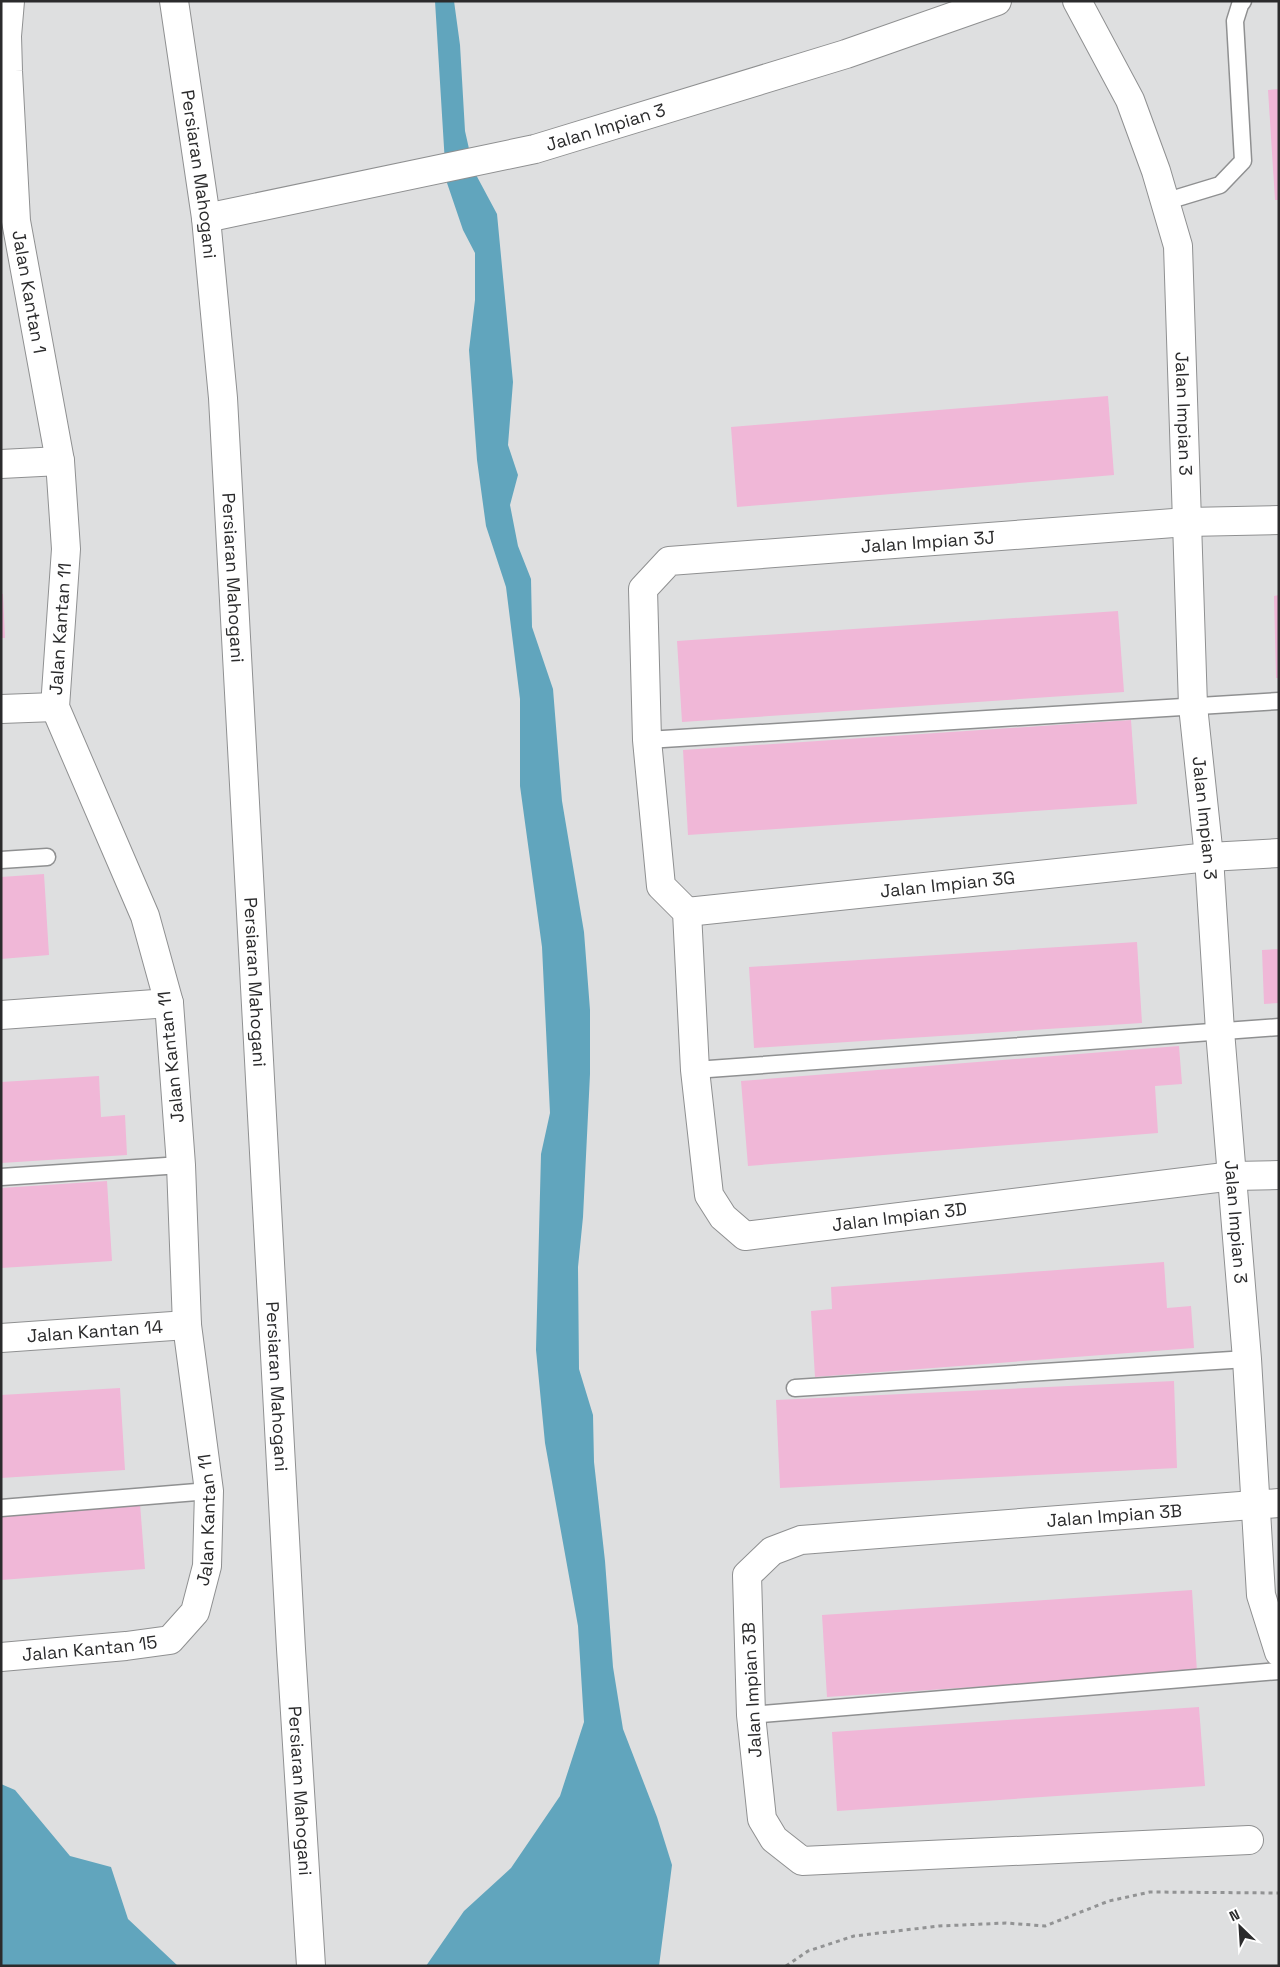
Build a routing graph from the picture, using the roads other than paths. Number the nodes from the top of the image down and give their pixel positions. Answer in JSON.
{"nodes":[{"id":1,"x":10,"y":1,"type":"edge"},
{"id":2,"x":174,"y":1,"type":"edge"},
{"id":3,"x":996,"y":1,"type":"edge"},
{"id":4,"x":1077,"y":1,"type":"edge"},
{"id":5,"x":1243,"y":1,"type":"edge"},
{"id":6,"x":4,"y":71,"type":"edge"},
{"id":7,"x":1164,"y":202,"type":"junction"},
{"id":8,"x":206,"y":218,"type":"junction"},
{"id":9,"x":9,"y":221,"type":"edge"},
{"id":10,"x":60,"y":461,"type":"junction"},
{"id":11,"x":1,"y":464,"type":"edge"},
{"id":12,"x":1279,"y":520,"type":"edge"},
{"id":13,"x":1187,"y":522,"type":"junction"},
{"id":14,"x":1279,"y":700,"type":"edge"},
{"id":15,"x":1193,"y":706,"type":"junction"},
{"id":16,"x":54,"y":707,"type":"junction"},
{"id":17,"x":1,"y":709,"type":"edge"},
{"id":18,"x":647,"y":740,"type":"junction"},
{"id":19,"x":1279,"y":853,"type":"edge"},
{"id":20,"x":47,"y":857,"type":"dead end"},
{"id":21,"x":1209,"y":857,"type":"junction"},
{"id":22,"x":1,"y":860,"type":"edge"},
{"id":23,"x":687,"y":912,"type":"junction"},
{"id":24,"x":169,"y":1003,"type":"junction"},
{"id":25,"x":1,"y":1015,"type":"edge"},
{"id":26,"x":1279,"y":1027,"type":"edge"},
{"id":27,"x":1220,"y":1031,"type":"junction"},
{"id":28,"x":695,"y":1070,"type":"junction"},
{"id":29,"x":180,"y":1165,"type":"junction"},
{"id":30,"x":1279,"y":1175,"type":"edge"},
{"id":31,"x":1233,"y":1176,"type":"junction"},
{"id":32,"x":1,"y":1177,"type":"edge"},
{"id":33,"x":187,"y":1325,"type":"junction"},
{"id":34,"x":1,"y":1338,"type":"edge"},
{"id":35,"x":1247,"y":1358,"type":"junction"},
{"id":36,"x":796,"y":1388,"type":"dead end"},
{"id":37,"x":209,"y":1491,"type":"junction"},
{"id":38,"x":1267,"y":1504,"type":"edge"},
{"id":39,"x":1,"y":1508,"type":"edge"},
{"id":40,"x":195,"y":1612,"type":"joint"},
{"id":41,"x":1279,"y":1652,"type":"edge"},
{"id":42,"x":1,"y":1657,"type":"edge"},
{"id":43,"x":1279,"y":1671,"type":"edge"},
{"id":44,"x":750,"y":1715,"type":"junction"},
{"id":45,"x":1249,"y":1840,"type":"dead end"},
{"id":46,"x":311,"y":1966,"type":"edge"}],
"edges":[{"from":1,"to":6,"type":"street","name":"Jalan Kantan 1"},
{"from":2,"to":8,"type":"street","name":"Persiaran Mahogani"},
{"from":3,"to":8,"type":"street","name":"Jalan Impian 3"},
{"from":4,"to":7,"type":"street","name":"Jalan Impian 3"},
{"from":5,"to":7,"type":"lane"},
{"from":6,"to":9,"type":"street","name":"Jalan Kantan 1"},
{"from":7,"to":13,"type":"street","name":"Jalan Impian 3"},
{"from":8,"to":46,"type":"street","name":"Persiaran Mahogani"},
{"from":9,"to":10,"type":"street","name":"Jalan Kantan 1"},
{"from":10,"to":11,"type":"street"},
{"from":10,"to":16,"type":"street","name":"Jalan Kantan 11"},
{"from":12,"to":13,"type":"street","name":"Jalan Impian 3J"},
{"from":13,"to":15,"type":"street","name":"Jalan Impian 3"},
{"from":13,"to":18,"type":"street","name":"Jalan Impian 3J"},
{"from":14,"to":15,"type":"lane"},
{"from":15,"to":18,"type":"lane"},
{"from":15,"to":21,"type":"street","name":"Jalan Impian 3"},
{"from":16,"to":17,"type":"street"},
{"from":16,"to":24,"type":"street","name":"Jalan Kantan 11"},
{"from":18,"to":23,"type":"street"},
{"from":19,"to":21,"type":"street","name":"Jalan Impian 3G"},
{"from":20,"to":22,"type":"lane"},
{"from":21,"to":23,"type":"street","name":"Jalan Impian 3G"},
{"from":21,"to":27,"type":"street","name":"Jalan Impian 3"},
{"from":23,"to":28,"type":"street","name":"Jalan Impian 3D"},
{"from":24,"to":25,"type":"street"},
{"from":24,"to":29,"type":"street","name":"Jalan Kantan 11"},
{"from":26,"to":27,"type":"lane"},
{"from":27,"to":28,"type":"lane"},
{"from":27,"to":31,"type":"street","name":"Jalan Impian 3"},
{"from":28,"to":31,"type":"street","name":"Jalan Impian 3D"},
{"from":29,"to":32,"type":"lane"},
{"from":29,"to":33,"type":"street","name":"Jalan Kantan 11"},
{"from":30,"to":31,"type":"street","name":"Jalan Impian 3D"},
{"from":31,"to":35,"type":"street","name":"Jalan Impian 3"},
{"from":33,"to":34,"type":"street","name":"Jalan Kantan 14"},
{"from":33,"to":37,"type":"street","name":"Jalan Kantan 11"},
{"from":35,"to":36,"type":"lane"},
{"from":35,"to":38,"type":"street","name":"Jalan Impian 3"},
{"from":37,"to":39,"type":"lane"},
{"from":37,"to":40,"type":"street","name":"Jalan Kantan 11"},
{"from":38,"to":41,"type":"street","name":"Jalan Impian 3"},
{"from":38,"to":44,"type":"street","name":"Jalan Impian 3B"},
{"from":40,"to":42,"type":"street","name":"Jalan Kantan 15"},
{"from":43,"to":44,"type":"lane"},
{"from":44,"to":45,"type":"street","name":"Jalan Impian 3B"}]}
